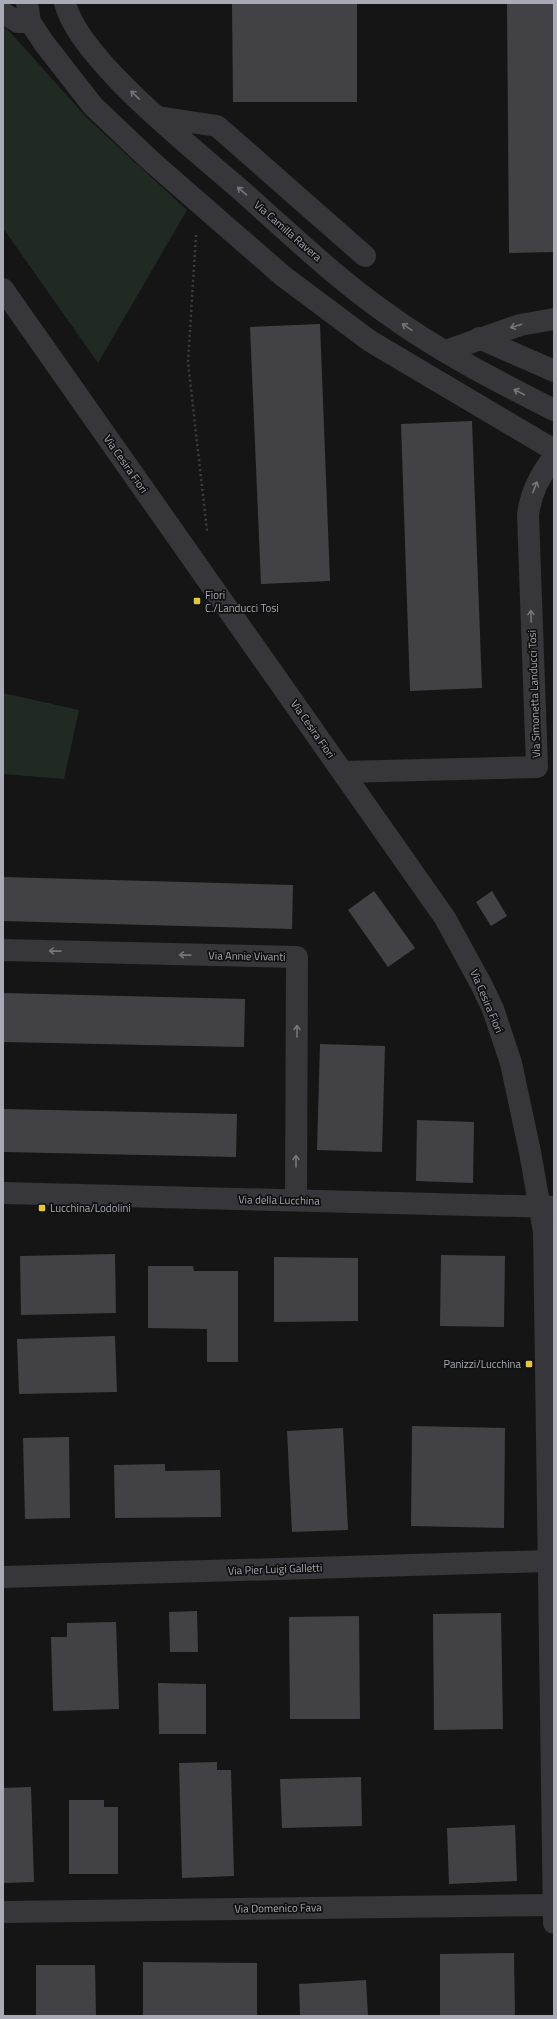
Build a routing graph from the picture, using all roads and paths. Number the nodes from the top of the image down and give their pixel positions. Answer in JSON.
{"nodes":[{"id":1,"x":65,"y":3,"type":"edge"},
{"id":2,"x":3,"y":12,"type":"edge"},
{"id":3,"x":28,"y":12,"type":"edge"},
{"id":4,"x":158,"y":116,"type":"junction"},
{"id":5,"x":198,"y":202,"type":"junction"},
{"id":6,"x":365,"y":256,"type":"dead end"},
{"id":7,"x":3,"y":289,"type":"edge"},
{"id":8,"x":554,"y":319,"type":"edge"},
{"id":9,"x":479,"y":338,"type":"junction"},
{"id":10,"x":446,"y":351,"type":"junction"},
{"id":11,"x":554,"y":371,"type":"edge"},
{"id":12,"x":554,"y":410,"type":"edge"},
{"id":13,"x":554,"y":450,"type":"edge"},
{"id":14,"x":554,"y":457,"type":"edge"},
{"id":15,"x":207,"y":531,"type":"dead end"},
{"id":16,"x":343,"y":772,"type":"junction"},
{"id":17,"x":3,"y":950,"type":"edge"},
{"id":18,"x":3,"y":1194,"type":"edge"},
{"id":19,"x":296,"y":1200,"type":"junction"},
{"id":20,"x":547,"y":1207,"type":"edge"},
{"id":21,"x":548,"y":1561,"type":"junction"},
{"id":22,"x":3,"y":1577,"type":"edge"},
{"id":23,"x":551,"y":1615,"type":"edge"},
{"id":24,"x":3,"y":1912,"type":"edge"},
{"id":25,"x":554,"y":1914,"type":"edge"}],
"edges":[{"from":4,"to":1,"type":"street","name":"Via Camilla Ravera","one_way":true},
{"from":2,"to":3,"type":"street"},
{"from":3,"to":5,"type":"street"},
{"from":4,"to":6,"type":"street"},
{"from":10,"to":4,"type":"street","name":"Via Camilla Ravera","one_way":true},
{"from":5,"to":13,"type":"street"},
{"from":5,"to":15,"type":"path"},
{"from":7,"to":16,"type":"street","name":"Via Cesira Fiori"},
{"from":8,"to":9,"type":"street","one_way":true},
{"from":9,"to":10,"type":"street"},
{"from":9,"to":11,"type":"street"},
{"from":12,"to":10,"type":"street","name":"Via Camilla Ravera","one_way":true},
{"from":16,"to":14,"type":"street","name":"Via Simonetta Landucci Tosi","one_way":true},
{"from":16,"to":20,"type":"street","name":"Via Cesira Fiori"},
{"from":19,"to":17,"type":"street","name":"Via Annie Vivanti","one_way":true},
{"from":18,"to":19,"type":"street","name":"Via della Lucchina"},
{"from":19,"to":20,"type":"street","name":"Via della Lucchina"},
{"from":20,"to":21,"type":"street","name":"Via Cesira Fiori"},
{"from":21,"to":22,"type":"street","name":"Via Pier Luigi Galletti"},
{"from":21,"to":23,"type":"street","name":"Via Cesira Fiori"},
{"from":23,"to":25,"type":"street","name":"Via Cesira Fiori"},
{"from":24,"to":25,"type":"street","name":"Via Domenico Fava"}]}
